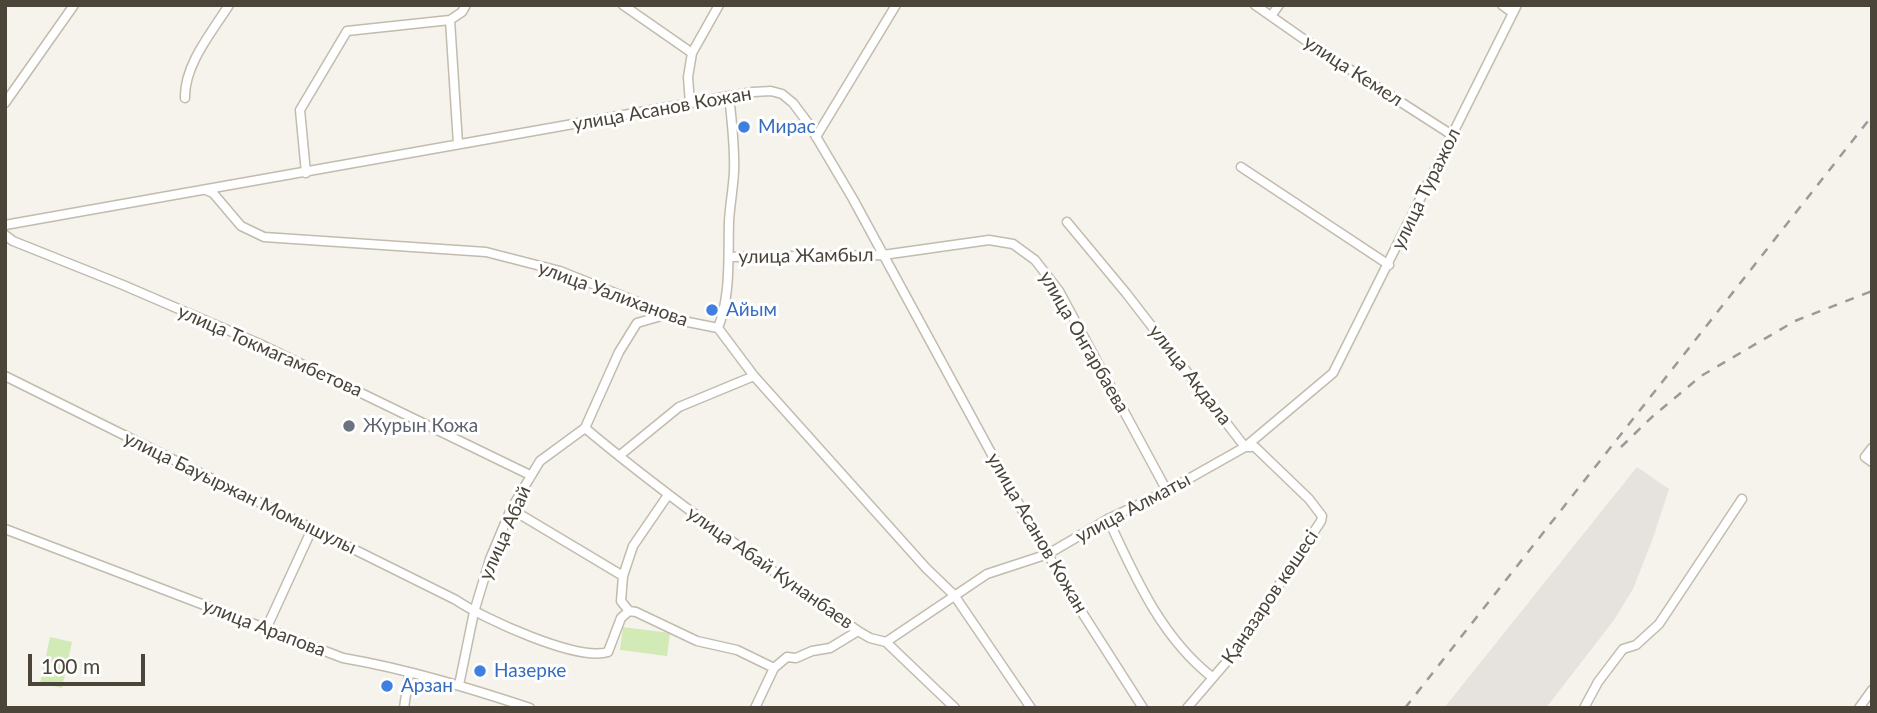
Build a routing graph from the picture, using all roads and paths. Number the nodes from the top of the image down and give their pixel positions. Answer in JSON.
{"nodes":[{"id":1,"x":74,"y":5,"type":"edge"},
{"id":2,"x":229,"y":5,"type":"edge"},
{"id":3,"x":466,"y":5,"type":"edge"},
{"id":4,"x":623,"y":5,"type":"edge"},
{"id":5,"x":719,"y":5,"type":"edge"},
{"id":6,"x":896,"y":5,"type":"edge"},
{"id":7,"x":1255,"y":5,"type":"edge"},
{"id":8,"x":1279,"y":5,"type":"edge"},
{"id":9,"x":1502,"y":5,"type":"edge"},
{"id":10,"x":1515,"y":9,"type":"edge"},
{"id":11,"x":1272,"y":16,"type":"junction"},
{"id":12,"x":450,"y":20,"type":"junction"},
{"id":13,"x":692,"y":53,"type":"junction"},
{"id":14,"x":729,"y":96,"type":"junction"},
{"id":15,"x":185,"y":98,"type":"dead end"},
{"id":16,"x":5,"y":103,"type":"edge"},
{"id":17,"x":690,"y":104,"type":"junction"},
{"id":18,"x":1452,"y":135,"type":"junction"},
{"id":19,"x":816,"y":137,"type":"junction"},
{"id":20,"x":458,"y":144,"type":"junction"},
{"id":21,"x":1241,"y":166,"type":"dead end"},
{"id":22,"x":306,"y":173,"type":"junction"},
{"id":23,"x":204,"y":190,"type":"junction"},
{"id":24,"x":1067,"y":222,"type":"dead end"},
{"id":25,"x":5,"y":225,"type":"edge"},
{"id":26,"x":5,"y":235,"type":"edge"},
{"id":27,"x":883,"y":255,"type":"junction"},
{"id":28,"x":729,"y":257,"type":"junction"},
{"id":29,"x":1389,"y":265,"type":"junction"},
{"id":30,"x":668,"y":314,"type":"junction"},
{"id":31,"x":718,"y":328,"type":"junction"},
{"id":32,"x":1333,"y":373,"type":"joint"},
{"id":33,"x":5,"y":376,"type":"edge"},
{"id":34,"x":754,"y":376,"type":"junction"},
{"id":35,"x":585,"y":428,"type":"junction"},
{"id":36,"x":1245,"y":447,"type":"junction"},
{"id":37,"x":1872,"y":448,"type":"edge"},
{"id":38,"x":618,"y":456,"type":"junction"},
{"id":39,"x":1872,"y":462,"type":"edge"},
{"id":40,"x":530,"y":475,"type":"junction"},
{"id":41,"x":1167,"y":491,"type":"junction"},
{"id":42,"x":668,"y":495,"type":"junction"},
{"id":43,"x":1742,"y":499,"type":"dead end"},
{"id":44,"x":511,"y":509,"type":"junction"},
{"id":45,"x":1322,"y":516,"type":"joint"},
{"id":46,"x":1108,"y":519,"type":"junction"},
{"id":47,"x":5,"y":529,"type":"edge"},
{"id":48,"x":312,"y":530,"type":"junction"},
{"id":49,"x":1048,"y":554,"type":"junction"},
{"id":50,"x":623,"y":576,"type":"junction"},
{"id":51,"x":954,"y":595,"type":"junction"},
{"id":52,"x":629,"y":611,"type":"junction"},
{"id":53,"x":474,"y":612,"type":"junction"},
{"id":54,"x":266,"y":629,"type":"junction"},
{"id":55,"x":858,"y":631,"type":"junction"},
{"id":56,"x":886,"y":642,"type":"junction"},
{"id":57,"x":774,"y":668,"type":"junction"},
{"id":58,"x":409,"y":674,"type":"junction"},
{"id":59,"x":1212,"y":677,"type":"junction"},
{"id":60,"x":459,"y":685,"type":"junction"},
{"id":61,"x":1872,"y":690,"type":"edge"},
{"id":62,"x":404,"y":708,"type":"edge"},
{"id":63,"x":530,"y":708,"type":"edge"},
{"id":64,"x":755,"y":708,"type":"edge"},
{"id":65,"x":955,"y":708,"type":"edge"},
{"id":66,"x":1031,"y":708,"type":"edge"},
{"id":67,"x":1143,"y":708,"type":"edge"},
{"id":68,"x":1187,"y":708,"type":"edge"},
{"id":69,"x":1584,"y":708,"type":"edge"},
{"id":70,"x":1859,"y":708,"type":"edge"}],
"edges":[{"from":1,"to":16,"type":"street"},
{"from":2,"to":15,"type":"street"},
{"from":3,"to":12,"type":"street"},
{"from":4,"to":13,"type":"street"},
{"from":5,"to":13,"type":"street"},
{"from":6,"to":19,"type":"street"},
{"from":7,"to":11,"type":"street","name":"улица Кемел"},
{"from":8,"to":11,"type":"street"},
{"from":9,"to":10,"type":"street"},
{"from":10,"to":18,"type":"street","name":"улица Туражол"},
{"from":11,"to":18,"type":"street","name":"улица Кемел"},
{"from":12,"to":20,"type":"street"},
{"from":12,"to":22,"type":"street"},
{"from":13,"to":17,"type":"street"},
{"from":14,"to":17,"type":"street","name":"улица Асанов Кожан"},
{"from":14,"to":19,"type":"street","name":"улица Асанов Кожан"},
{"from":14,"to":28,"type":"street","name":"улица Жамбыл"},
{"from":17,"to":20,"type":"street","name":"улица Асанов Кожан"},
{"from":18,"to":29,"type":"street","name":"улица Туражол"},
{"from":19,"to":27,"type":"street","name":"улица Асанов Кожан"},
{"from":20,"to":22,"type":"street","name":"улица Асанов Кожан"},
{"from":21,"to":29,"type":"street"},
{"from":22,"to":23,"type":"street","name":"улица Асанов Кожан"},
{"from":23,"to":25,"type":"street","name":"улица Асанов Кожан"},
{"from":23,"to":30,"type":"street","name":"улица Уалиханова"},
{"from":24,"to":36,"type":"street","name":"улица Акдала"},
{"from":26,"to":40,"type":"street","name":"улица Токмагамбетова"},
{"from":27,"to":28,"type":"street","name":"улица Жамбыл"},
{"from":27,"to":41,"type":"street","name":"улица Онгарбаева"},
{"from":27,"to":49,"type":"street","name":"улица Асанов Кожан"},
{"from":28,"to":31,"type":"street","name":"улица Жамбыл"},
{"from":29,"to":32,"type":"street","name":"улица Туражол"},
{"from":30,"to":31,"type":"street","name":"улица Уалиханова"},
{"from":30,"to":35,"type":"street","name":"улица Абай"},
{"from":31,"to":34,"type":"street"},
{"from":32,"to":36,"type":"street","name":"улица Алматы"},
{"from":33,"to":48,"type":"street","name":"улица Бауыржан Момышулы"},
{"from":34,"to":38,"type":"street"},
{"from":34,"to":51,"type":"street"},
{"from":35,"to":38,"type":"street","name":"улица Абай Кунанбаев"},
{"from":35,"to":40,"type":"street","name":"улица Абай"},
{"from":36,"to":41,"type":"street","name":"улица Алматы"},
{"from":36,"to":45,"type":"street","name":"улица Акдала"},
{"from":37,"to":39,"type":"street"},
{"from":38,"to":42,"type":"street","name":"улица Абай Кунанбаев"},
{"from":40,"to":44,"type":"street","name":"улица Абай"},
{"from":41,"to":46,"type":"street","name":"улица Алматы"},
{"from":42,"to":50,"type":"street"},
{"from":42,"to":55,"type":"street","name":"улица Абай Кунанбаев"},
{"from":43,"to":69,"type":"street"},
{"from":44,"to":50,"type":"street"},
{"from":44,"to":53,"type":"street","name":"улица Абай"},
{"from":45,"to":59,"type":"street","name":"Қаназаров көшесі"},
{"from":46,"to":49,"type":"street","name":"улица Алматы"},
{"from":46,"to":59,"type":"street"},
{"from":47,"to":54,"type":"street","name":"улица Арапова"},
{"from":48,"to":53,"type":"street","name":"улица Бауыржан Момышулы"},
{"from":48,"to":54,"type":"street"},
{"from":49,"to":51,"type":"street","name":"улица Алматы"},
{"from":49,"to":67,"type":"street","name":"улица Асанов Кожан"},
{"from":50,"to":52,"type":"street"},
{"from":51,"to":56,"type":"street","name":"улица Алматы"},
{"from":51,"to":66,"type":"street"},
{"from":52,"to":53,"type":"street","name":"улица Бауыржан Момышулы"},
{"from":52,"to":57,"type":"street"},
{"from":53,"to":60,"type":"street","name":"улица Абай"},
{"from":54,"to":58,"type":"street","name":"улица Арапова"},
{"from":55,"to":56,"type":"street","name":"улица Абай Кунанбаев"},
{"from":55,"to":57,"type":"street"},
{"from":56,"to":65,"type":"street","name":"улица Абай Кунанбаев"},
{"from":57,"to":64,"type":"street"},
{"from":58,"to":60,"type":"street","name":"улица Арапова"},
{"from":58,"to":62,"type":"street"},
{"from":59,"to":68,"type":"street","name":"Қаназаров көшесі"},
{"from":60,"to":63,"type":"street","name":"улица Арапова"},
{"from":61,"to":70,"type":"street"}]}
